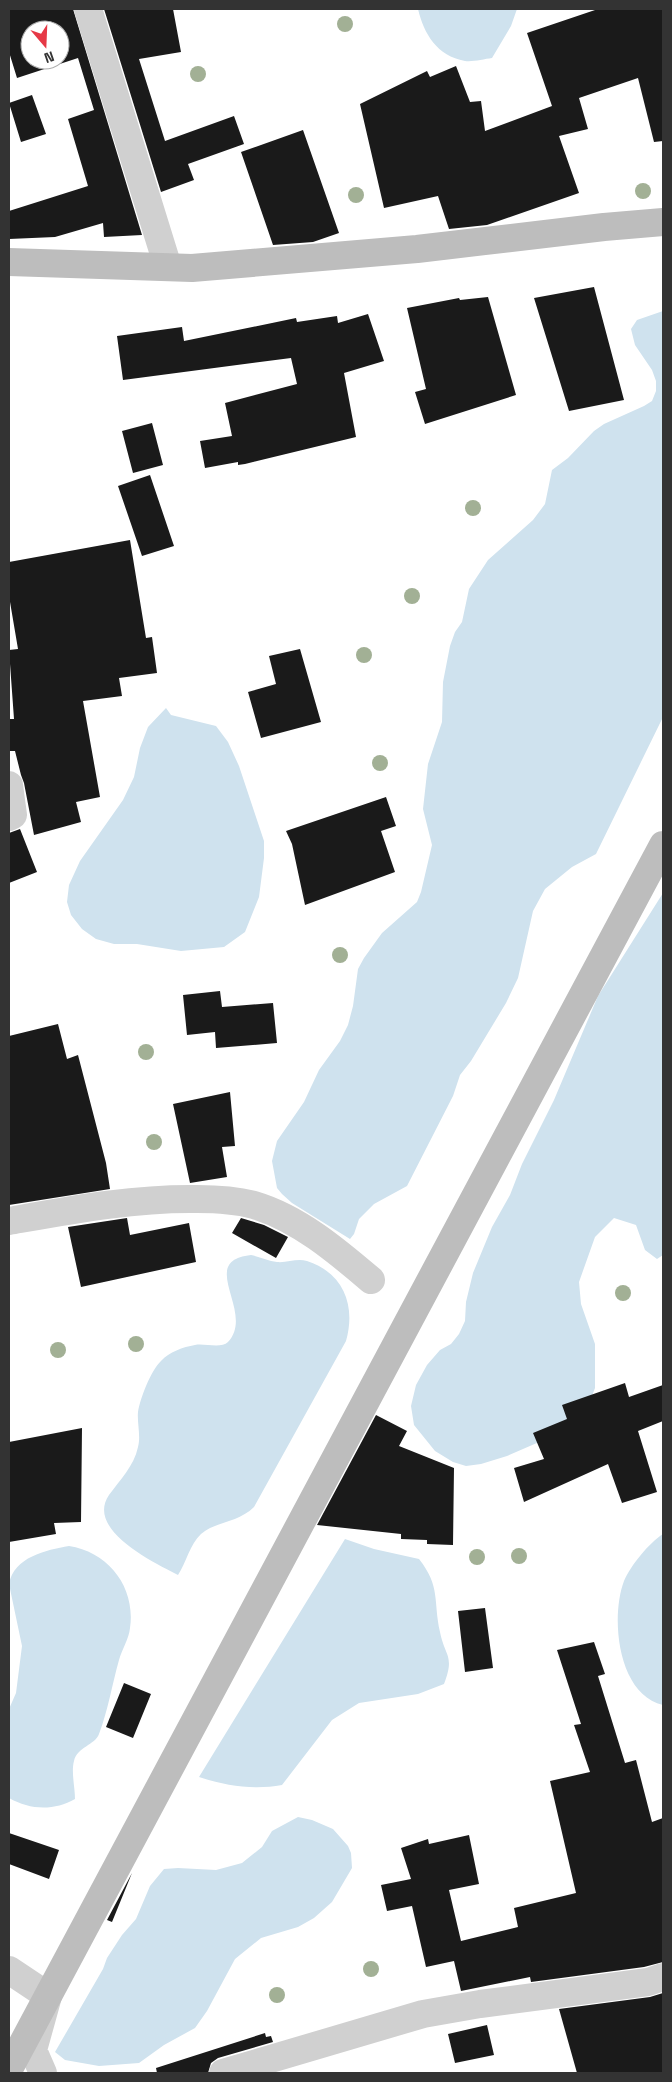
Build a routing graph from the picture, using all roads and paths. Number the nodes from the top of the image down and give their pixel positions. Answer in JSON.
{"nodes":[{"id":1,"x":88,"y":9,"type":"edge"},
{"id":2,"x":663,"y":222,"type":"edge"},
{"id":3,"x":9,"y":262,"type":"edge"},
{"id":4,"x":168,"y":267,"type":"junction"},
{"id":5,"x":9,"y":785,"type":"edge"},
{"id":6,"x":9,"y":817,"type":"edge"},
{"id":7,"x":663,"y":845,"type":"edge"},
{"id":8,"x":9,"y":1220,"type":"edge"},
{"id":9,"x":372,"y":1280,"type":"dead end"},
{"id":10,"x":9,"y":1970,"type":"edge"},
{"id":11,"x":663,"y":1977,"type":"edge"},
{"id":12,"x":48,"y":1996,"type":"junction"},
{"id":13,"x":9,"y":2069,"type":"edge"},
{"id":14,"x":43,"y":2073,"type":"edge"},
{"id":15,"x":223,"y":2073,"type":"edge"}],
"edges":[{"from":1,"to":4,"type":"street"},
{"from":2,"to":4,"type":"street"},
{"from":3,"to":4,"type":"street"},
{"from":5,"to":6,"type":"street"},
{"from":7,"to":12,"type":"street"},
{"from":8,"to":9,"type":"street"},
{"from":10,"to":12,"type":"street"},
{"from":11,"to":15,"type":"street"},
{"from":12,"to":13,"type":"street"},
{"from":12,"to":14,"type":"street"}]}
